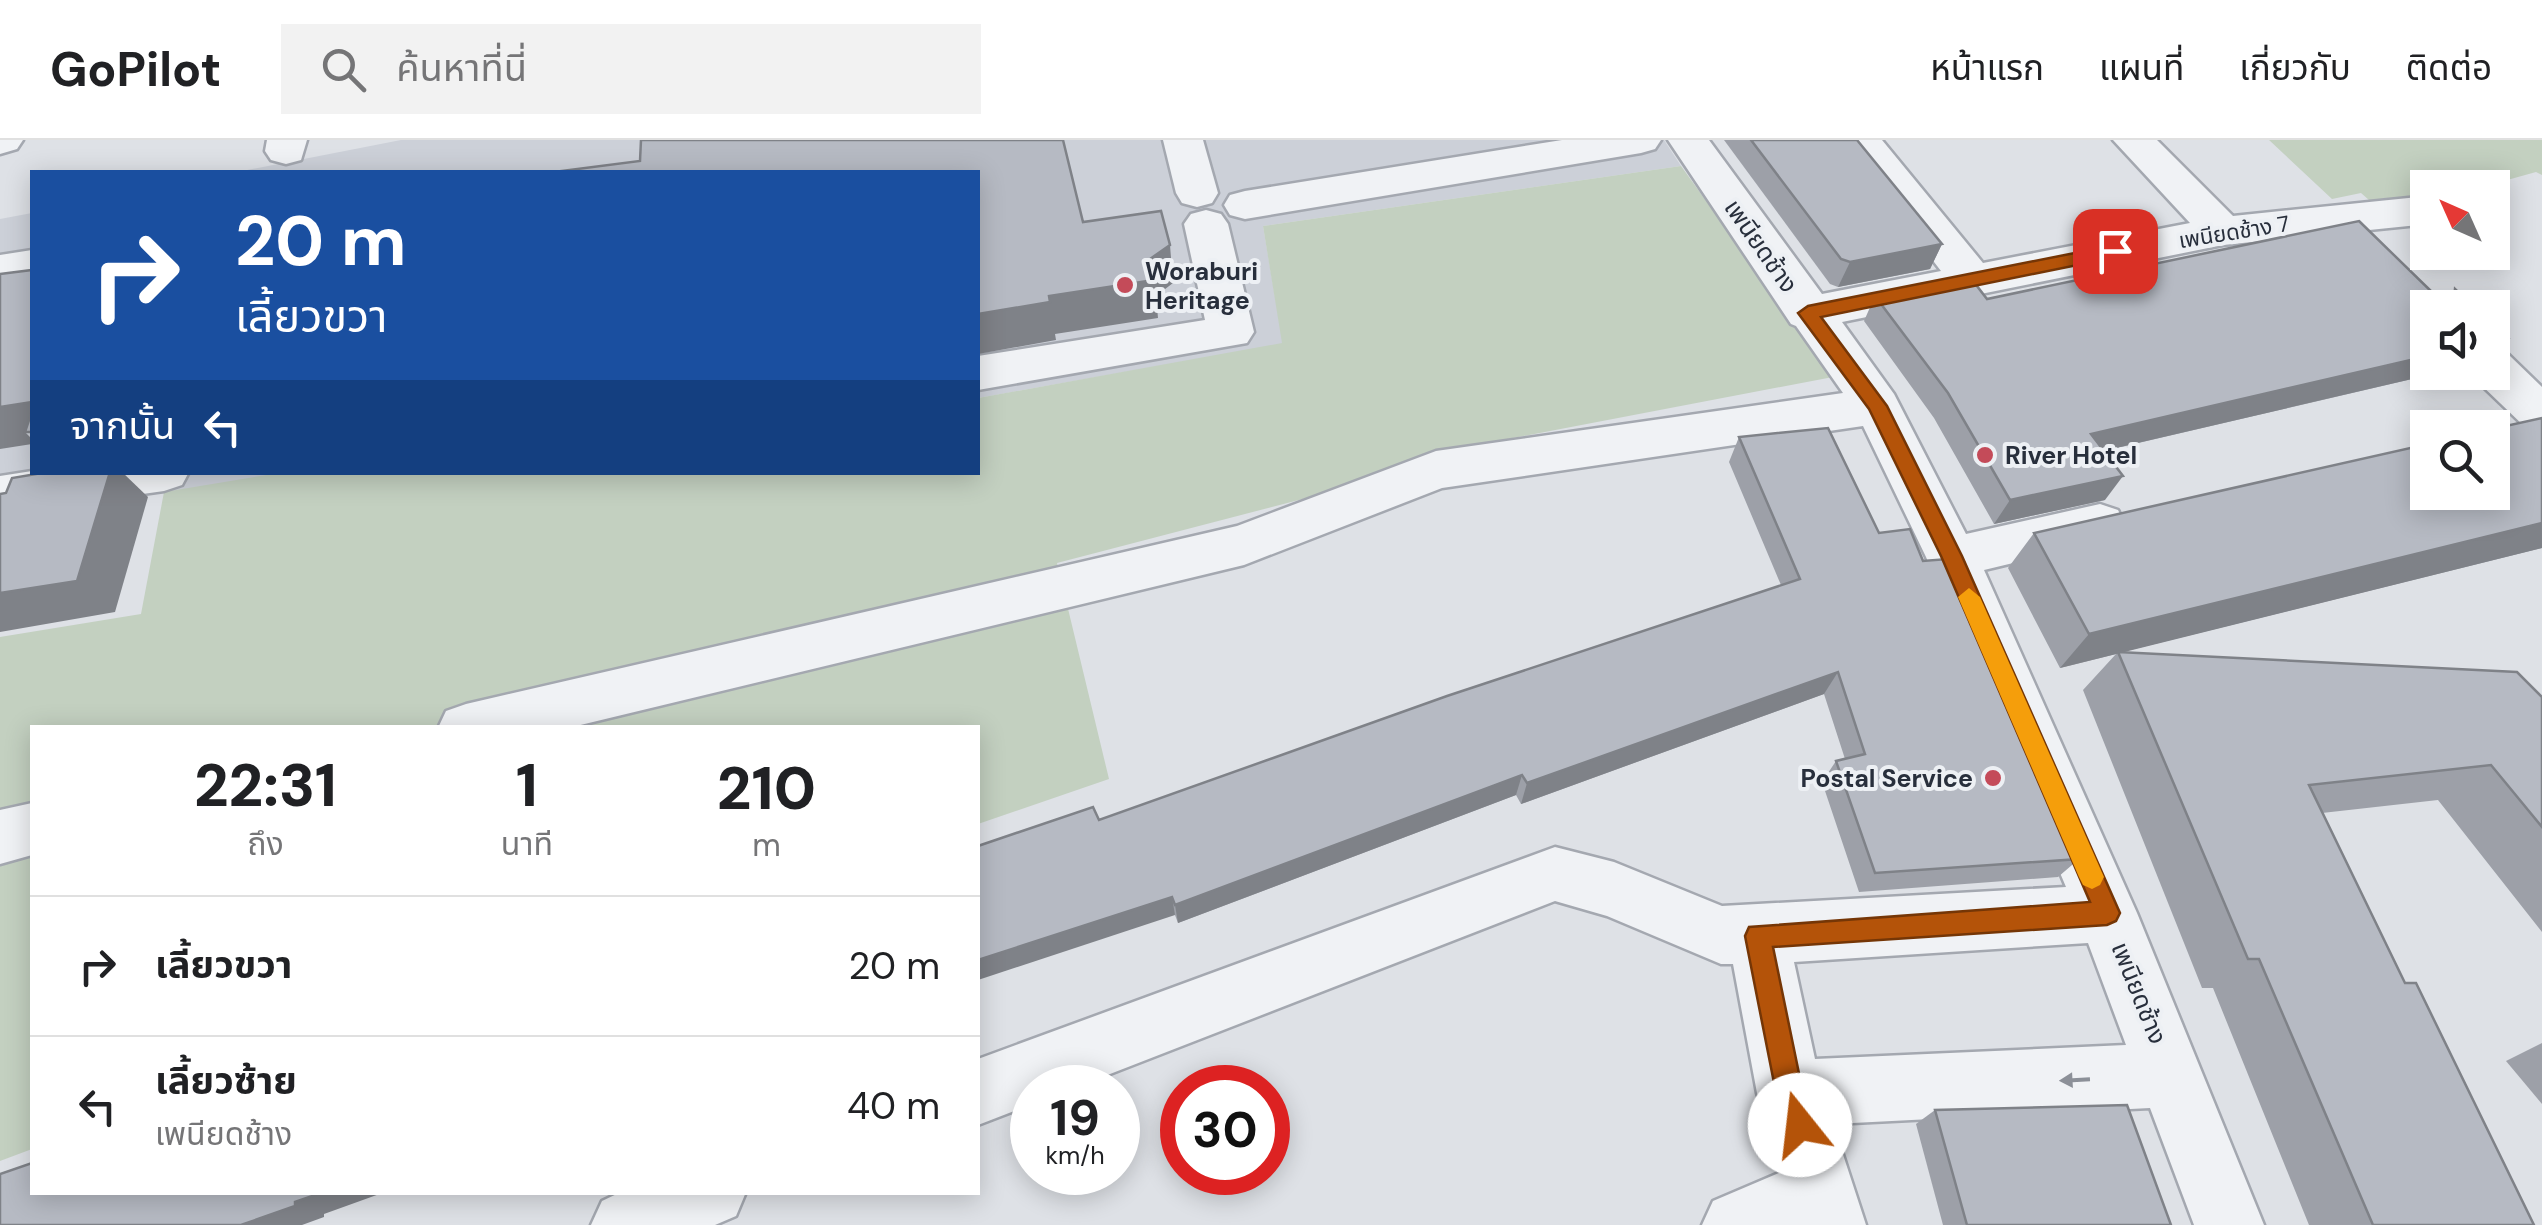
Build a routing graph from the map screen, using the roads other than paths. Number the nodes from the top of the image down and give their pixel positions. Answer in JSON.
{"nodes":[{"id":1,"x":1183,"y":140,"type":"edge"},
{"id":2,"x":1641,"y":140,"type":"edge"},
{"id":3,"x":1688,"y":140,"type":"edge"},
{"id":4,"x":1860,"y":140,"type":"edge"},
{"id":5,"x":2133,"y":140,"type":"edge"},
{"id":6,"x":1216,"y":207,"type":"junction"},
{"id":7,"x":2410,"y":212,"type":"edge"},
{"id":8,"x":2342,"y":220,"type":"junction"},
{"id":9,"x":2224,"y":231,"type":"junction"},
{"id":10,"x":2380,"y":258,"type":"edge"},
{"id":11,"x":30,"y":265,"type":"edge"},
{"id":12,"x":0,"y":270,"type":"edge"},
{"id":13,"x":1971,"y":278,"type":"junction"},
{"id":14,"x":1808,"y":313,"type":"junction"},
{"id":15,"x":980,"y":374,"type":"edge"},
{"id":16,"x":2510,"y":384,"type":"edge"},
{"id":17,"x":1877,"y":406,"type":"junction"},
{"id":18,"x":2542,"y":415,"type":"edge"},
{"id":19,"x":2542,"y":427,"type":"edge"},
{"id":20,"x":2510,"y":434,"type":"edge"},
{"id":21,"x":144,"y":475,"type":"edge"},
{"id":22,"x":0,"y":496,"type":"edge"},
{"id":23,"x":2142,"y":515,"type":"edge"},
{"id":24,"x":1952,"y":556,"type":"junction"},
{"id":25,"x":479,"y":725,"type":"edge"},
{"id":26,"x":30,"y":830,"type":"edge"},
{"id":27,"x":0,"y":837,"type":"edge"},
{"id":28,"x":2107,"y":913,"type":"junction"},
{"id":29,"x":1758,"y":936,"type":"junction"},
{"id":30,"x":2172,"y":1075,"type":"junction"},
{"id":31,"x":980,"y":1091,"type":"edge"},
{"id":32,"x":1790,"y":1093,"type":"junction"},
{"id":33,"x":704,"y":1195,"type":"edge"},
{"id":34,"x":1826,"y":1207,"type":"edge"},
{"id":35,"x":626,"y":1225,"type":"edge"},
{"id":36,"x":1737,"y":1225,"type":"edge"},
{"id":37,"x":2229,"y":1225,"type":"edge"}],
"edges":[{"from":1,"to":6,"type":"street"},
{"from":2,"to":6,"type":"street"},
{"from":3,"to":14,"type":"street","name":"เพนียดช้าง"},
{"from":4,"to":13,"type":"street"},
{"from":5,"to":9,"type":"street"},
{"from":6,"to":15,"type":"street"},
{"from":7,"to":8,"type":"street","name":"เพนียดช้าง 7"},
{"from":8,"to":9,"type":"street","name":"เพนียดช้าง 7"},
{"from":8,"to":10,"type":"street"},
{"from":9,"to":13,"type":"street","name":"เพนียดช้าง 7"},
{"from":11,"to":12,"type":"street"},
{"from":13,"to":14,"type":"street","name":"เพนียดช้าง 7"},
{"from":14,"to":17,"type":"street","name":"เพนียดช้าง"},
{"from":16,"to":18,"type":"street"},
{"from":17,"to":24,"type":"street","name":"เพนียดช้าง"},
{"from":17,"to":25,"type":"street"},
{"from":19,"to":20,"type":"street"},
{"from":21,"to":22,"type":"street"},
{"from":23,"to":24,"type":"street"},
{"from":24,"to":28,"type":"street","name":"เพนียดช้าง"},
{"from":26,"to":27,"type":"street"},
{"from":28,"to":29,"type":"street"},
{"from":28,"to":30,"type":"street","name":"เพนียดช้าง"},
{"from":29,"to":31,"type":"street"},
{"from":29,"to":32,"type":"street"},
{"from":30,"to":32,"type":"street","one_way":true},
{"from":30,"to":37,"type":"street","name":"เพนียดช้าง"},
{"from":32,"to":34,"type":"street"},
{"from":33,"to":35,"type":"street"},
{"from":34,"to":36,"type":"street"}]}
